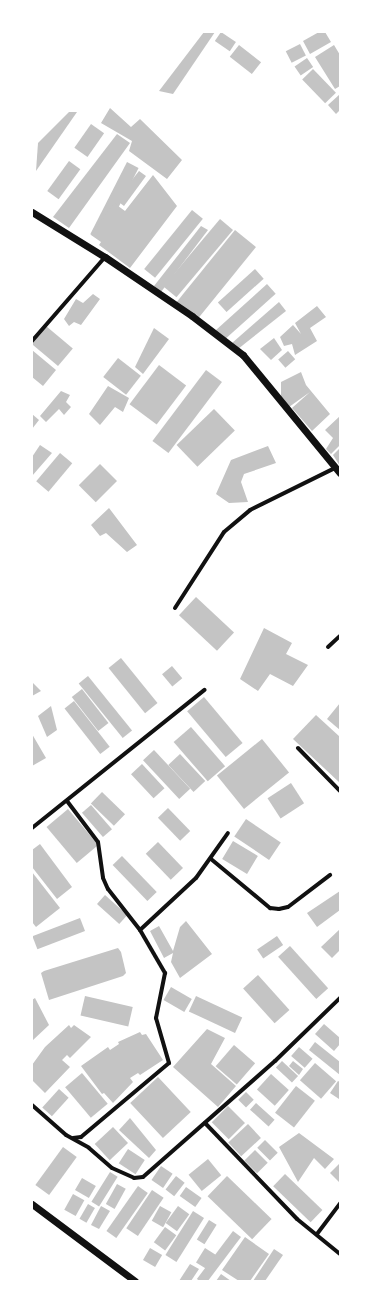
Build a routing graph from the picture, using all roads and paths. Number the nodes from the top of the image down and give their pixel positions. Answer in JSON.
{"nodes":[{"id":1,"x":32,"y":212,"type":"edge"},
{"id":2,"x":105,"y":257,"type":"junction"},
{"id":3,"x":32,"y":341,"type":"edge"},
{"id":4,"x":338,"y":470,"type":"edge"},
{"id":5,"x":175,"y":608,"type":"dead end"},
{"id":6,"x":340,"y":636,"type":"edge"},
{"id":7,"x":328,"y":647,"type":"dead end"},
{"id":8,"x":204,"y":690,"type":"dead end"},
{"id":9,"x":298,"y":748,"type":"dead end"},
{"id":10,"x":340,"y":791,"type":"edge"},
{"id":11,"x":67,"y":801,"type":"junction"},
{"id":12,"x":32,"y":828,"type":"edge"},
{"id":13,"x":228,"y":833,"type":"dead end"},
{"id":14,"x":211,"y":859,"type":"junction"},
{"id":15,"x":330,"y":875,"type":"dead end"},
{"id":16,"x":140,"y":930,"type":"junction"},
{"id":17,"x":340,"y":998,"type":"edge"},
{"id":18,"x":32,"y":1104,"type":"edge"},
{"id":19,"x":206,"y":1123,"type":"junction"},
{"id":20,"x":73,"y":1138,"type":"junction"},
{"id":21,"x":340,"y":1203,"type":"edge"},
{"id":22,"x":32,"y":1204,"type":"edge"},
{"id":23,"x":317,"y":1234,"type":"junction"},
{"id":24,"x":340,"y":1254,"type":"edge"},
{"id":25,"x":135,"y":1281,"type":"edge"}],
"edges":[{"from":1,"to":2,"type":"street"},
{"from":2,"to":3,"type":"street"},
{"from":2,"to":4,"type":"street"},
{"from":4,"to":5,"type":"street"},
{"from":6,"to":7,"type":"street"},
{"from":8,"to":11,"type":"street"},
{"from":9,"to":10,"type":"street"},
{"from":11,"to":12,"type":"street"},
{"from":11,"to":16,"type":"street"},
{"from":13,"to":14,"type":"street"},
{"from":14,"to":15,"type":"street"},
{"from":14,"to":16,"type":"street"},
{"from":16,"to":20,"type":"street"},
{"from":17,"to":19,"type":"street"},
{"from":18,"to":20,"type":"street"},
{"from":19,"to":20,"type":"street"},
{"from":19,"to":23,"type":"street"},
{"from":21,"to":23,"type":"street"},
{"from":22,"to":25,"type":"street"},
{"from":23,"to":24,"type":"street"}]}
